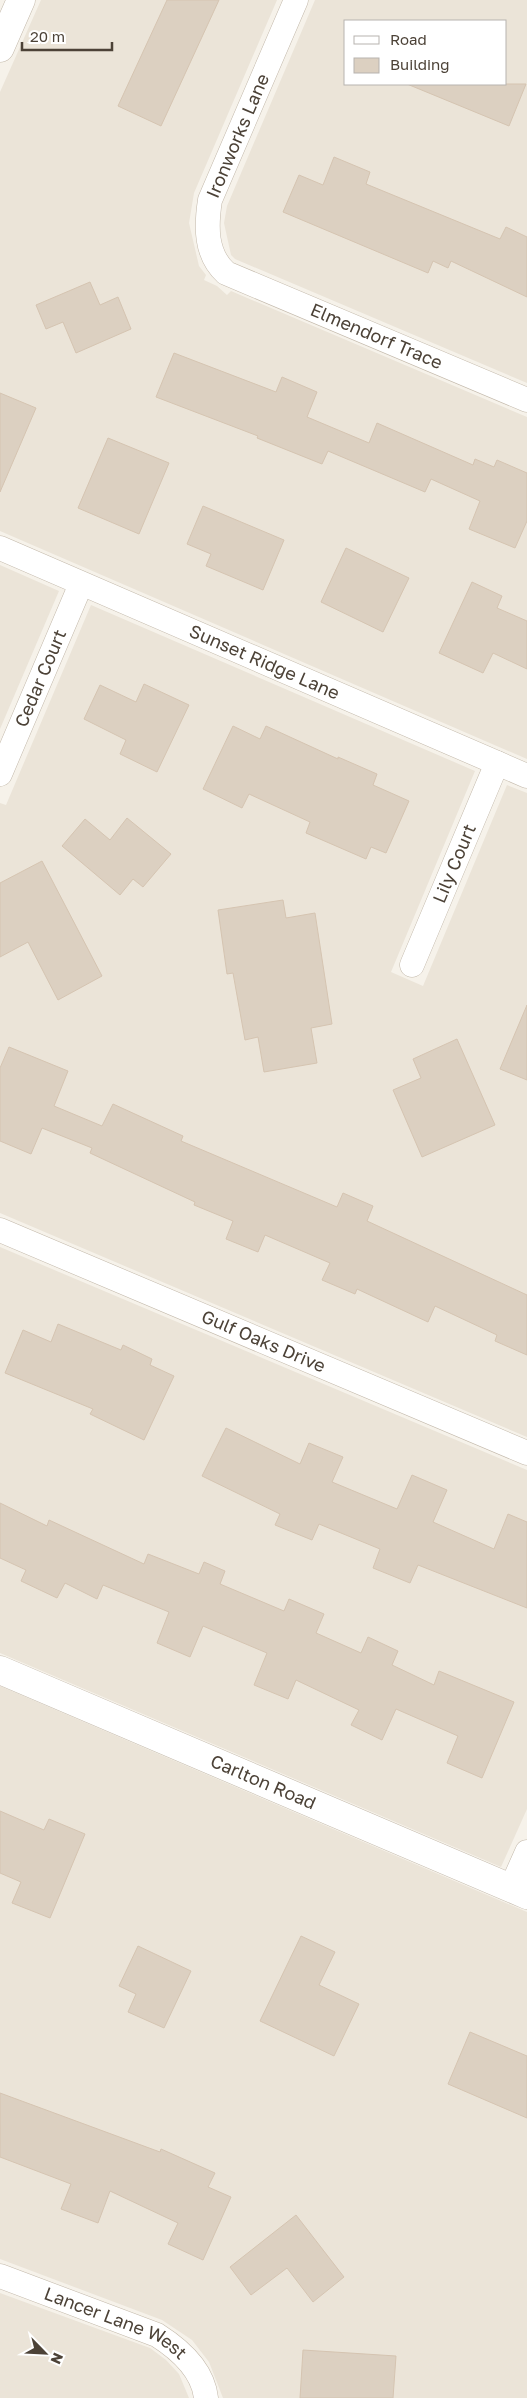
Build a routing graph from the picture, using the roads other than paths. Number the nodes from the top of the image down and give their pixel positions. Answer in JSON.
{"nodes":[{"id":1,"x":21,"y":0,"type":"edge"},
{"id":2,"x":296,"y":0,"type":"edge"},
{"id":3,"x":0,"y":48,"type":"edge"},
{"id":4,"x":226,"y":273,"type":"joint"},
{"id":5,"x":527,"y":400,"type":"edge"},
{"id":6,"x":0,"y":548,"type":"edge"},
{"id":7,"x":81,"y":584,"type":"junction"},
{"id":8,"x":496,"y":763,"type":"junction"},
{"id":9,"x":0,"y":774,"type":"edge"},
{"id":10,"x":527,"y":776,"type":"edge"},
{"id":11,"x":412,"y":965,"type":"dead end"},
{"id":12,"x":0,"y":1230,"type":"edge"},
{"id":13,"x":527,"y":1453,"type":"edge"},
{"id":14,"x":0,"y":1670,"type":"edge"},
{"id":15,"x":527,"y":1852,"type":"edge"},
{"id":16,"x":519,"y":1892,"type":"edge"},
{"id":17,"x":0,"y":2276,"type":"edge"},
{"id":18,"x":206,"y":2398,"type":"edge"}],
"edges":[{"from":1,"to":3,"type":"street"},
{"from":2,"to":4,"type":"street","name":"Ironworks Lane"},
{"from":4,"to":5,"type":"street","name":"Elmendorf Trace"},
{"from":6,"to":7,"type":"street","name":"Sunset Ridge Lane"},
{"from":7,"to":8,"type":"street","name":"Sunset Ridge Lane"},
{"from":7,"to":9,"type":"street","name":"Cedar Court"},
{"from":8,"to":10,"type":"street","name":"Sunset Ridge Lane"},
{"from":8,"to":11,"type":"street","name":"Lily Court"},
{"from":12,"to":13,"type":"street","name":"Gulf Oaks Drive"},
{"from":14,"to":16,"type":"street","name":"Carlton Road"},
{"from":15,"to":16,"type":"street"},
{"from":17,"to":18,"type":"street","name":"Lancer Lane West"}]}
